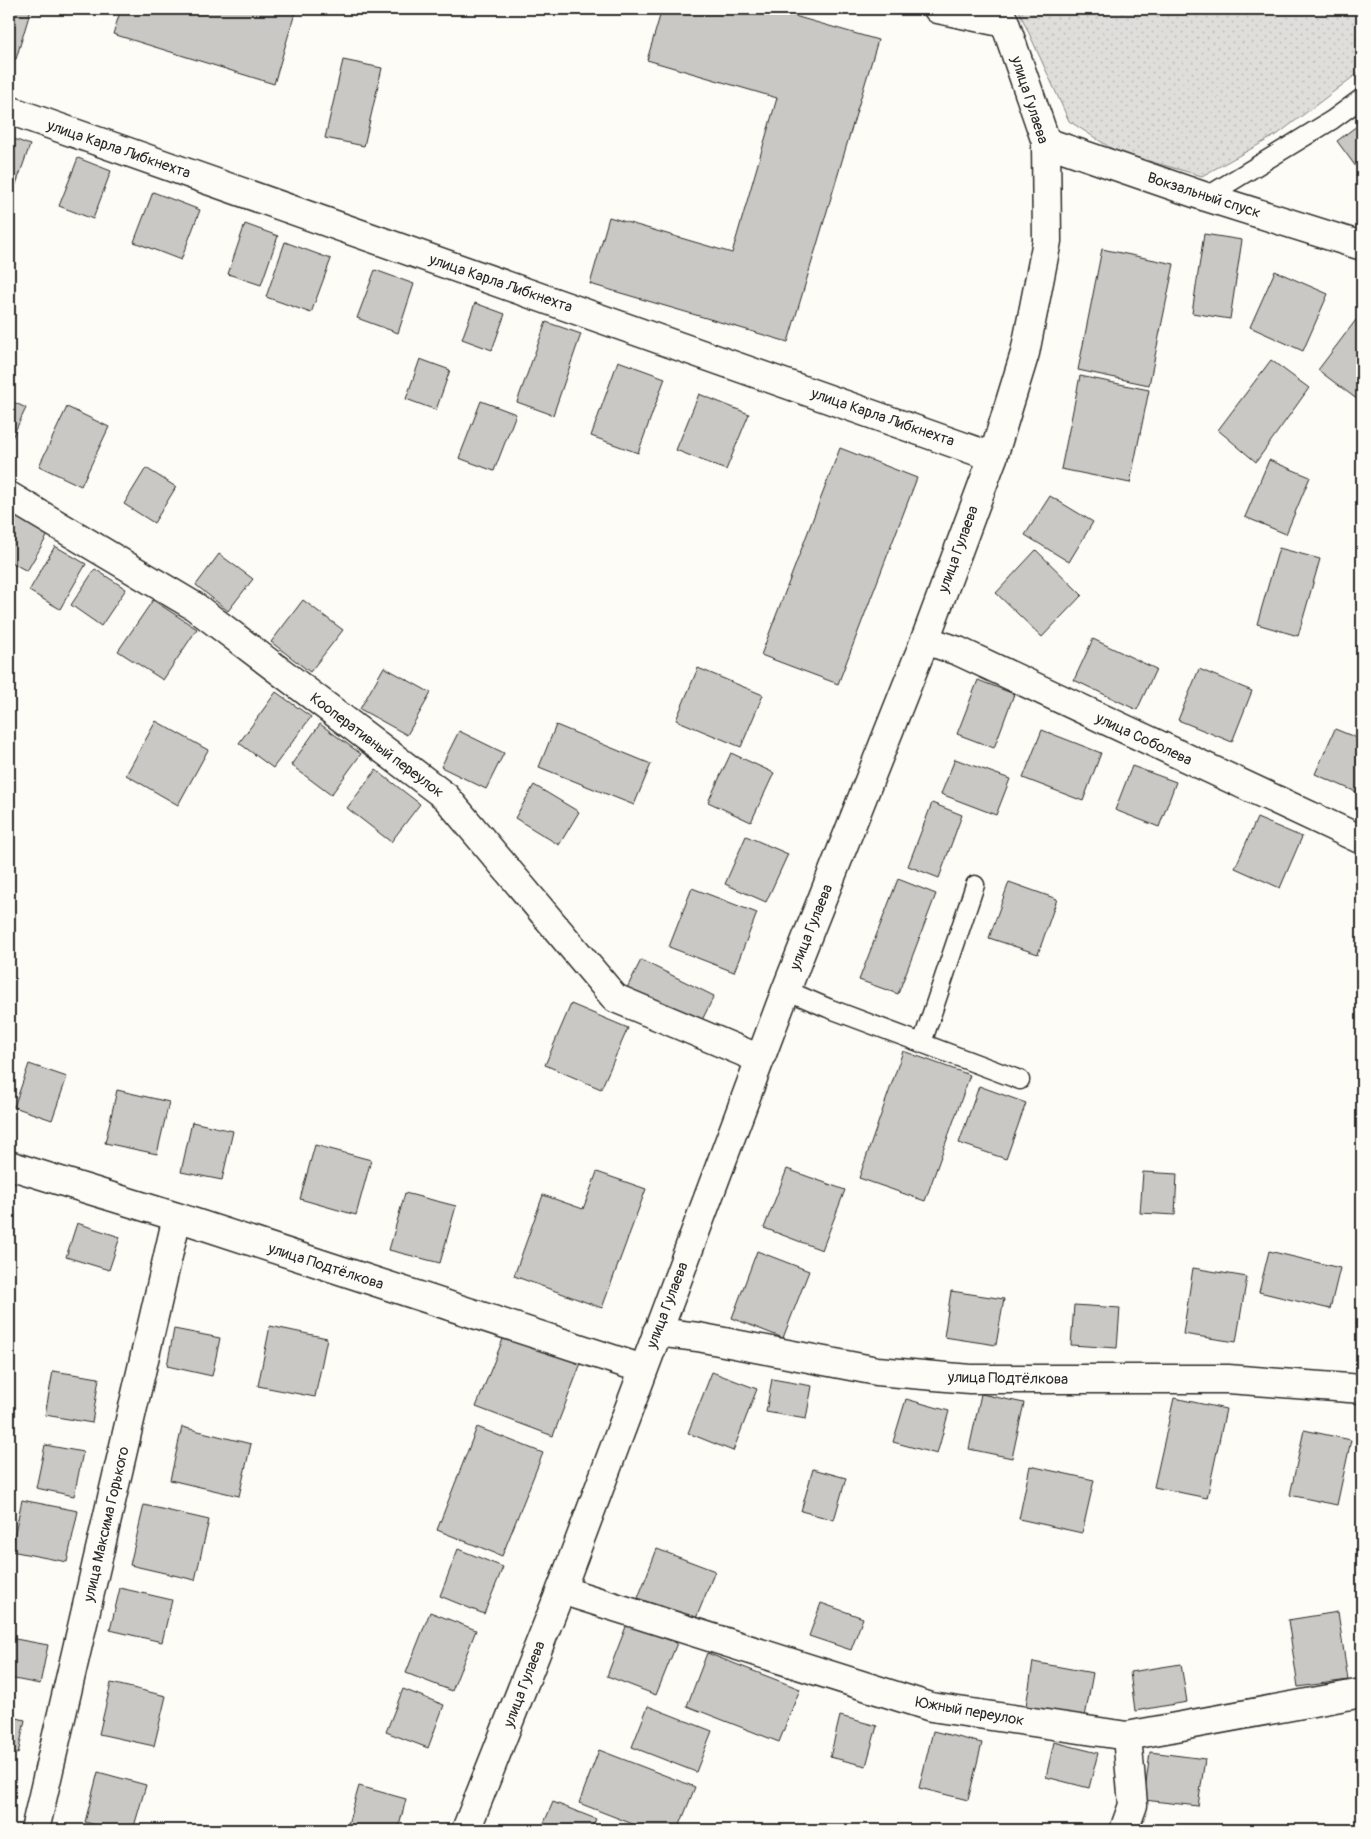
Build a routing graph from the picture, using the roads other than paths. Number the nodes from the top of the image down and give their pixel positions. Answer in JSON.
{"nodes":[{"id":1,"x":938,"y":9,"type":"edge"},
{"id":2,"x":1001,"y":16,"type":"edge"},
{"id":3,"x":1362,"y":98,"type":"edge"},
{"id":4,"x":9,"y":110,"type":"edge"},
{"id":5,"x":1046,"y":142,"type":"junction"},
{"id":6,"x":1206,"y":197,"type":"junction"},
{"id":7,"x":1362,"y":246,"type":"edge"},
{"id":8,"x":993,"y":457,"type":"junction"},
{"id":9,"x":9,"y":496,"type":"edge"},
{"id":10,"x":925,"y":640,"type":"junction"},
{"id":11,"x":1362,"y":840,"type":"edge"},
{"id":12,"x":975,"y":885,"type":"dead end"},
{"id":13,"x":786,"y":990,"type":"junction"},
{"id":14,"x":922,"y":1043,"type":"junction"},
{"id":15,"x":760,"y":1059,"type":"junction"},
{"id":16,"x":1020,"y":1080,"type":"dead end"},
{"id":17,"x":9,"y":1165,"type":"edge"},
{"id":18,"x":177,"y":1217,"type":"junction"},
{"id":19,"x":657,"y":1332,"type":"junction"},
{"id":20,"x":643,"y":1369,"type":"junction"},
{"id":21,"x":1362,"y":1389,"type":"edge"},
{"id":22,"x":561,"y":1590,"type":"junction"},
{"id":23,"x":1362,"y":1693,"type":"edge"},
{"id":24,"x":1126,"y":1736,"type":"junction"},
{"id":25,"x":35,"y":1830,"type":"edge"},
{"id":26,"x":466,"y":1830,"type":"edge"},
{"id":27,"x":1124,"y":1830,"type":"edge"}],
"edges":[{"from":1,"to":2,"type":"street"},
{"from":2,"to":5,"type":"street","name":"улица Гулаева"},
{"from":3,"to":6,"type":"lane"},
{"from":4,"to":8,"type":"street","name":"улица Карла Либкнехта"},
{"from":5,"to":6,"type":"street","name":"Вокзальный спуск"},
{"from":5,"to":8,"type":"street","name":"улица Гулаева"},
{"from":6,"to":7,"type":"street","name":"Вокзальный спуск"},
{"from":8,"to":10,"type":"street","name":"улица Гулаева"},
{"from":9,"to":15,"type":"street","name":"Кооперативный переулок"},
{"from":10,"to":11,"type":"street","name":"улица Соболева"},
{"from":10,"to":13,"type":"street","name":"улица Гулаева"},
{"from":12,"to":14,"type":"lane"},
{"from":13,"to":14,"type":"lane"},
{"from":13,"to":15,"type":"street","name":"улица Гулаева"},
{"from":14,"to":16,"type":"lane"},
{"from":15,"to":19,"type":"street","name":"улица Гулаева"},
{"from":17,"to":18,"type":"street","name":"улица Подтёлкова"},
{"from":18,"to":20,"type":"street","name":"улица Подтёлкова"},
{"from":18,"to":25,"type":"street","name":"улица Максима Горького"},
{"from":19,"to":20,"type":"street","name":"улица Гулаева"},
{"from":19,"to":21,"type":"street","name":"улица Подтёлкова"},
{"from":20,"to":22,"type":"street","name":"улица Гулаева"},
{"from":22,"to":24,"type":"street","name":"Южный переулок"},
{"from":22,"to":26,"type":"street","name":"улица Гулаева"},
{"from":23,"to":24,"type":"street","name":"Южный переулок"},
{"from":24,"to":27,"type":"street"}]}
